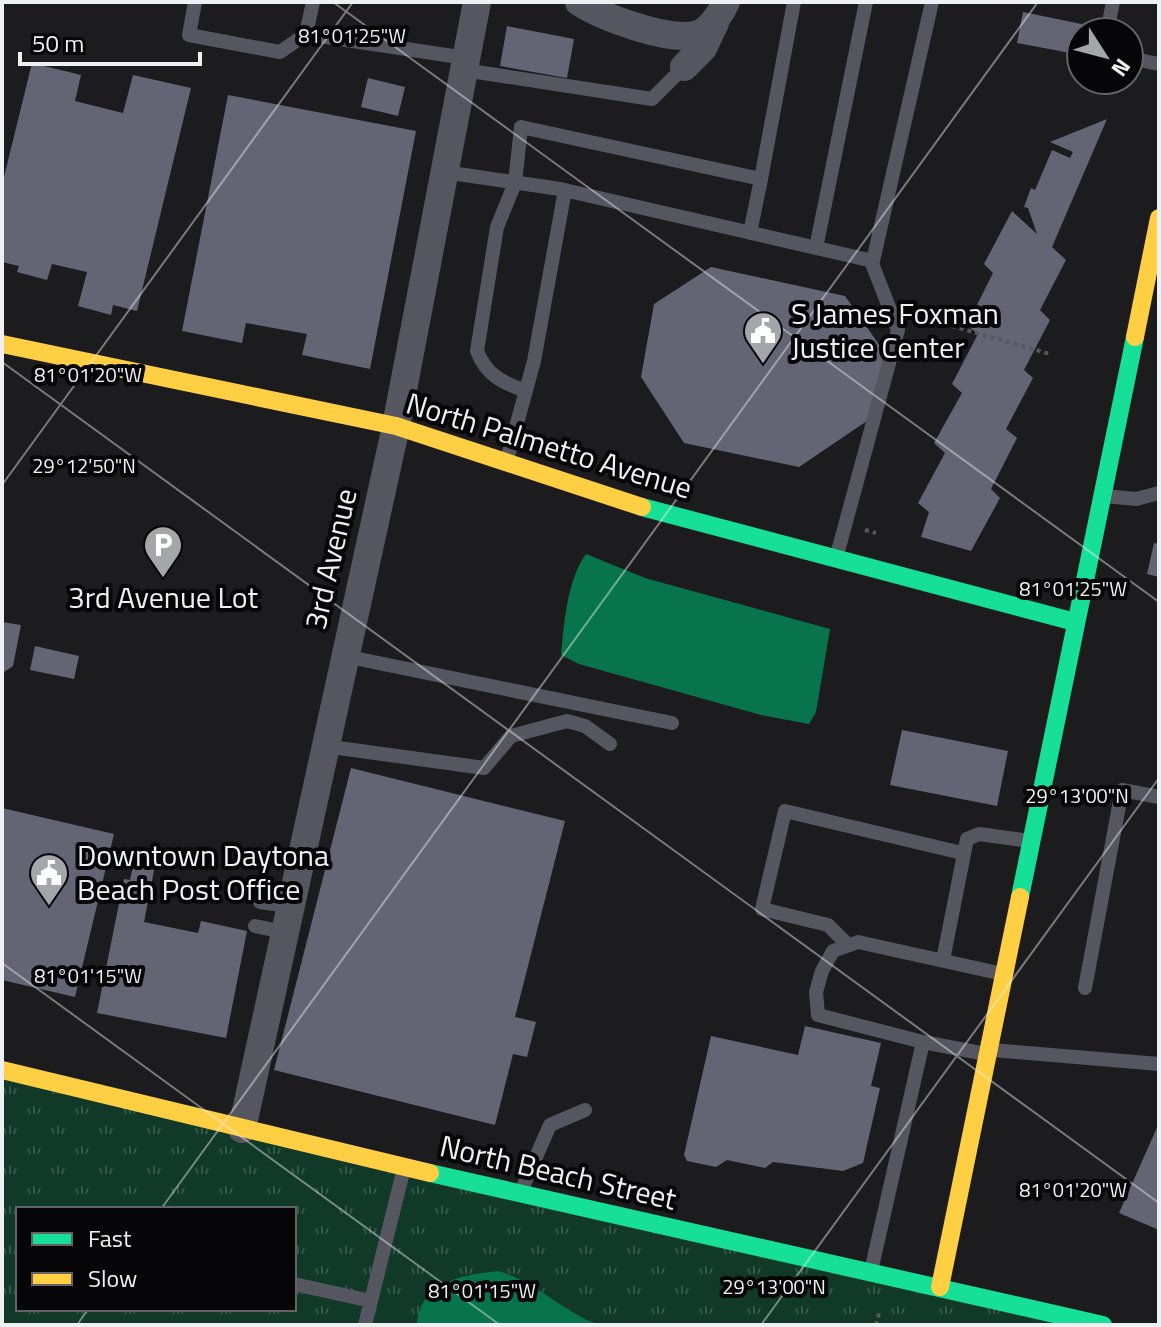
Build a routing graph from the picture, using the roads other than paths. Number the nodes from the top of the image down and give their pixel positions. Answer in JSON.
{"nodes":[{"id":1,"x":195,"y":2,"type":"edge"},
{"id":2,"x":313,"y":2,"type":"edge"},
{"id":3,"x":477,"y":2,"type":"edge"},
{"id":4,"x":579,"y":2,"type":"edge"},
{"id":5,"x":794,"y":2,"type":"edge"},
{"id":6,"x":866,"y":2,"type":"edge"},
{"id":7,"x":932,"y":2,"type":"edge"},
{"id":8,"x":719,"y":5,"type":"edge"},
{"id":9,"x":306,"y":34,"type":"junction"},
{"id":10,"x":465,"y":64,"type":"junction"},
{"id":11,"x":684,"y":67,"type":"joint"},
{"id":12,"x":444,"y":172,"type":"junction"},
{"id":13,"x":761,"y":179,"type":"junction"},
{"id":14,"x":515,"y":183,"type":"junction"},
{"id":15,"x":565,"y":190,"type":"junction"},
{"id":16,"x":1159,"y":218,"type":"edge"},
{"id":17,"x":750,"y":233,"type":"junction"},
{"id":18,"x":816,"y":248,"type":"junction"},
{"id":19,"x":871,"y":261,"type":"junction"},
{"id":20,"x":2,"y":344,"type":"edge"},
{"id":21,"x":526,"y":391,"type":"junction"},
{"id":22,"x":396,"y":426,"type":"junction"},
{"id":23,"x":507,"y":461,"type":"junction"},
{"id":24,"x":1159,"y":493,"type":"edge"},
{"id":25,"x":1100,"y":496,"type":"junction"},
{"id":26,"x":836,"y":558,"type":"junction"},
{"id":27,"x":1075,"y":622,"type":"junction"},
{"id":28,"x":344,"y":656,"type":"junction"},
{"id":29,"x":672,"y":723,"type":"dead end"},
{"id":30,"x":610,"y":744,"type":"dead end"},
{"id":31,"x":323,"y":746,"type":"junction"},
{"id":32,"x":1159,"y":797,"type":"edge"},
{"id":33,"x":1030,"y":841,"type":"junction"},
{"id":34,"x":962,"y":853,"type":"junction"},
{"id":35,"x":260,"y":902,"type":"dead end"},
{"id":36,"x":287,"y":919,"type":"junction"},
{"id":37,"x":255,"y":926,"type":"dead end"},
{"id":38,"x":848,"y":945,"type":"junction"},
{"id":39,"x":943,"y":960,"type":"junction"},
{"id":40,"x":1003,"y":974,"type":"junction"},
{"id":41,"x":1085,"y":988,"type":"dead end"},
{"id":42,"x":923,"y":1042,"type":"junction"},
{"id":43,"x":987,"y":1052,"type":"junction"},
{"id":44,"x":1159,"y":1064,"type":"edge"},
{"id":45,"x":2,"y":1070,"type":"edge"},
{"id":46,"x":585,"y":1110,"type":"dead end"},
{"id":47,"x":242,"y":1129,"type":"junction"},
{"id":48,"x":404,"y":1167,"type":"junction"},
{"id":49,"x":520,"y":1193,"type":"junction"},
{"id":50,"x":871,"y":1272,"type":"junction"},
{"id":51,"x":296,"y":1284,"type":"edge"},
{"id":52,"x":940,"y":1287,"type":"junction"},
{"id":53,"x":371,"y":1301,"type":"junction"},
{"id":54,"x":365,"y":1325,"type":"edge"},
{"id":55,"x":1103,"y":1325,"type":"edge"}],
"edges":[{"from":1,"to":9,"type":"lane"},
{"from":2,"to":9,"type":"lane"},
{"from":3,"to":10,"type":"street","name":"3rd Avenue"},
{"from":4,"to":8,"type":"street"},
{"from":5,"to":13,"type":"lane"},
{"from":6,"to":18,"type":"lane"},
{"from":7,"to":19,"type":"lane"},
{"from":8,"to":11,"type":"street"},
{"from":9,"to":10,"type":"lane"},
{"from":10,"to":11,"type":"lane"},
{"from":10,"to":12,"type":"street","name":"3rd Avenue"},
{"from":12,"to":14,"type":"lane"},
{"from":12,"to":22,"type":"street","name":"3rd Avenue"},
{"from":13,"to":14,"type":"lane"},
{"from":13,"to":17,"type":"lane"},
{"from":14,"to":15,"type":"lane"},
{"from":14,"to":21,"type":"lane"},
{"from":15,"to":17,"type":"lane"},
{"from":15,"to":21,"type":"lane"},
{"from":16,"to":25,"type":"street"},
{"from":17,"to":18,"type":"lane"},
{"from":18,"to":19,"type":"lane"},
{"from":19,"to":26,"type":"lane"},
{"from":20,"to":22,"type":"street","name":"North Palmetto Avenue"},
{"from":21,"to":23,"type":"lane"},
{"from":22,"to":23,"type":"street","name":"North Palmetto Avenue"},
{"from":22,"to":28,"type":"street","name":"3rd Avenue"},
{"from":23,"to":26,"type":"street","name":"North Palmetto Avenue"},
{"from":24,"to":25,"type":"lane"},
{"from":25,"to":27,"type":"street"},
{"from":26,"to":27,"type":"street","name":"North Palmetto Avenue"},
{"from":27,"to":33,"type":"street"},
{"from":28,"to":29,"type":"lane"},
{"from":28,"to":31,"type":"street","name":"3rd Avenue"},
{"from":30,"to":31,"type":"lane"},
{"from":31,"to":36,"type":"street","name":"3rd Avenue"},
{"from":32,"to":41,"type":"lane"},
{"from":33,"to":34,"type":"lane"},
{"from":33,"to":40,"type":"street"},
{"from":34,"to":38,"type":"lane"},
{"from":34,"to":39,"type":"lane"},
{"from":35,"to":36,"type":"lane"},
{"from":36,"to":37,"type":"lane"},
{"from":36,"to":47,"type":"street","name":"3rd Avenue"},
{"from":38,"to":39,"type":"lane"},
{"from":38,"to":42,"type":"lane"},
{"from":39,"to":40,"type":"lane"},
{"from":40,"to":43,"type":"street"},
{"from":42,"to":43,"type":"lane"},
{"from":42,"to":50,"type":"lane"},
{"from":43,"to":44,"type":"lane"},
{"from":43,"to":52,"type":"street"},
{"from":45,"to":47,"type":"street","name":"North Beach Street"},
{"from":46,"to":49,"type":"lane"},
{"from":47,"to":48,"type":"street","name":"North Beach Street"},
{"from":48,"to":49,"type":"street","name":"North Beach Street"},
{"from":48,"to":53,"type":"lane"},
{"from":49,"to":50,"type":"street","name":"North Beach Street"},
{"from":50,"to":52,"type":"street","name":"North Beach Street"},
{"from":51,"to":53,"type":"lane"},
{"from":52,"to":55,"type":"street","name":"North Beach Street"},
{"from":53,"to":54,"type":"lane"}]}
